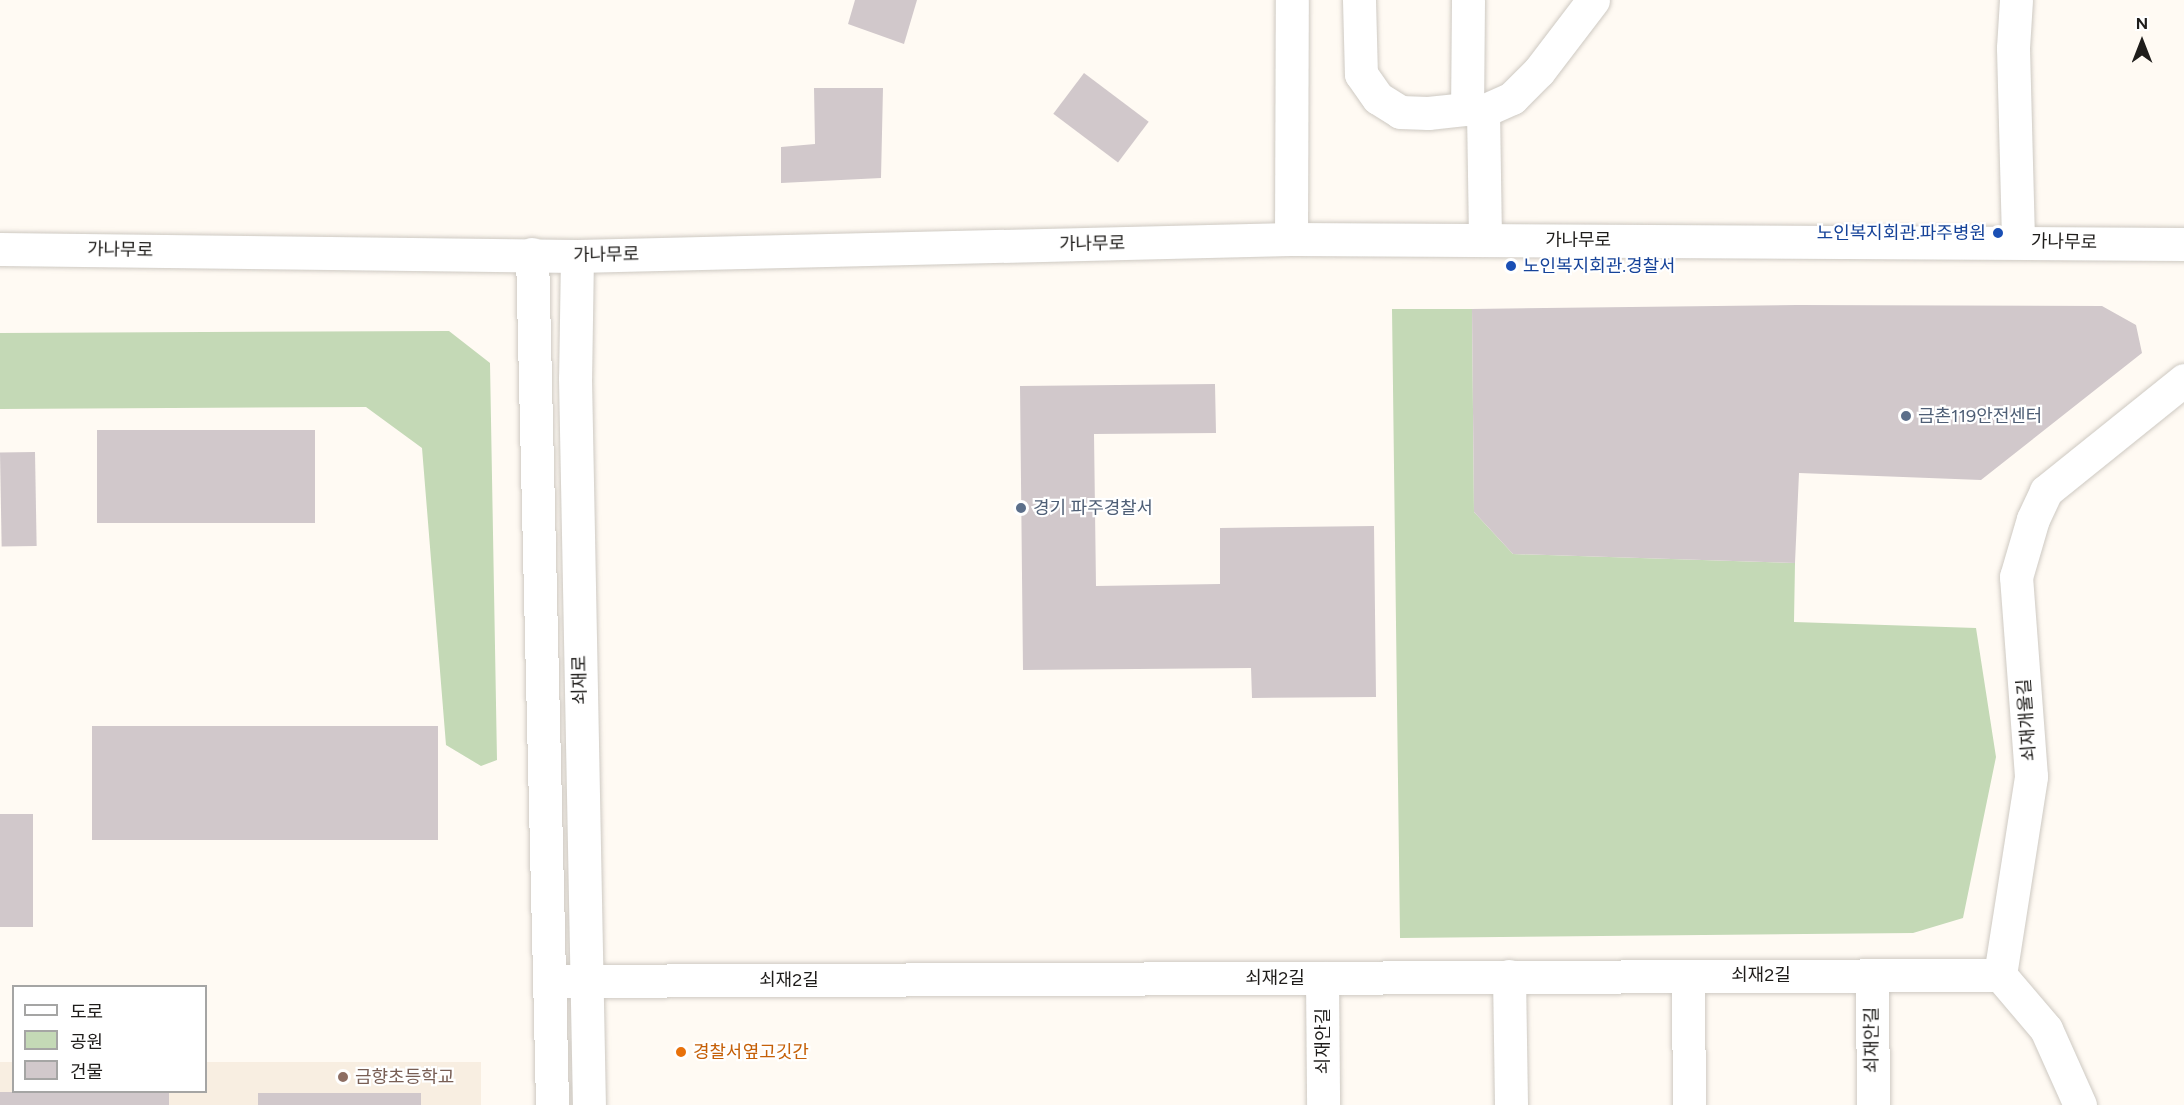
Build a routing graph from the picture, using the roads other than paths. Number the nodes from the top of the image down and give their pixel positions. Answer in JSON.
{"nodes":[{"id":1,"x":1292,"y":0,"type":"edge"},
{"id":2,"x":1359,"y":0,"type":"edge"},
{"id":3,"x":1468,"y":0,"type":"edge"},
{"id":4,"x":1593,"y":0,"type":"edge"},
{"id":5,"x":2016,"y":0,"type":"edge"},
{"id":6,"x":1475,"y":110,"type":"junction"},
{"id":7,"x":1292,"y":239,"type":"junction"},
{"id":8,"x":1485,"y":240,"type":"junction"},
{"id":9,"x":2018,"y":241,"type":"junction"},
{"id":10,"x":2184,"y":244,"type":"edge"},
{"id":11,"x":0,"y":249,"type":"edge"},
{"id":12,"x":532,"y":254,"type":"junction"},
{"id":13,"x":577,"y":256,"type":"junction"},
{"id":14,"x":2184,"y":380,"type":"edge"},
{"id":15,"x":1872,"y":975,"type":"junction"},
{"id":16,"x":2000,"y":975,"type":"junction"},
{"id":17,"x":1509,"y":976,"type":"junction"},
{"id":18,"x":1688,"y":976,"type":"junction"},
{"id":19,"x":1322,"y":978,"type":"junction"},
{"id":20,"x":549,"y":981,"type":"junction"},
{"id":21,"x":587,"y":981,"type":"junction"},
{"id":22,"x":552,"y":1105,"type":"edge"},
{"id":23,"x":590,"y":1105,"type":"edge"},
{"id":24,"x":1323,"y":1105,"type":"edge"},
{"id":25,"x":1511,"y":1105,"type":"edge"},
{"id":26,"x":1689,"y":1105,"type":"edge"},
{"id":27,"x":1873,"y":1105,"type":"edge"},
{"id":28,"x":2080,"y":1105,"type":"edge"}],
"edges":[{"from":1,"to":7,"type":"street"},
{"from":2,"to":6,"type":"street"},
{"from":3,"to":6,"type":"street"},
{"from":4,"to":6,"type":"street"},
{"from":5,"to":9,"type":"street"},
{"from":6,"to":8,"type":"street"},
{"from":7,"to":8,"type":"street","name":"가나무로"},
{"from":7,"to":13,"type":"street","name":"가나무로"},
{"from":8,"to":9,"type":"street","name":"가나무로"},
{"from":9,"to":10,"type":"street","name":"가나무로"},
{"from":11,"to":12,"type":"street","name":"가나무로"},
{"from":12,"to":13,"type":"street","name":"가나무로"},
{"from":12,"to":20,"type":"street"},
{"from":13,"to":21,"type":"street","name":"쇠재로"},
{"from":14,"to":16,"type":"street","name":"쇠재개울길"},
{"from":15,"to":16,"type":"street","name":"쇠재2길"},
{"from":15,"to":18,"type":"street","name":"쇠재2길"},
{"from":15,"to":27,"type":"street","name":"쇠재안길"},
{"from":16,"to":28,"type":"street"},
{"from":17,"to":18,"type":"street","name":"쇠재2길"},
{"from":17,"to":19,"type":"street","name":"쇠재2길"},
{"from":17,"to":25,"type":"street"},
{"from":18,"to":26,"type":"street"},
{"from":19,"to":21,"type":"street","name":"쇠재2길"},
{"from":19,"to":24,"type":"street","name":"쇠재안길"},
{"from":20,"to":21,"type":"street","name":"쇠재2길"},
{"from":20,"to":22,"type":"street"},
{"from":21,"to":23,"type":"street","name":"쇠재로"}]}
